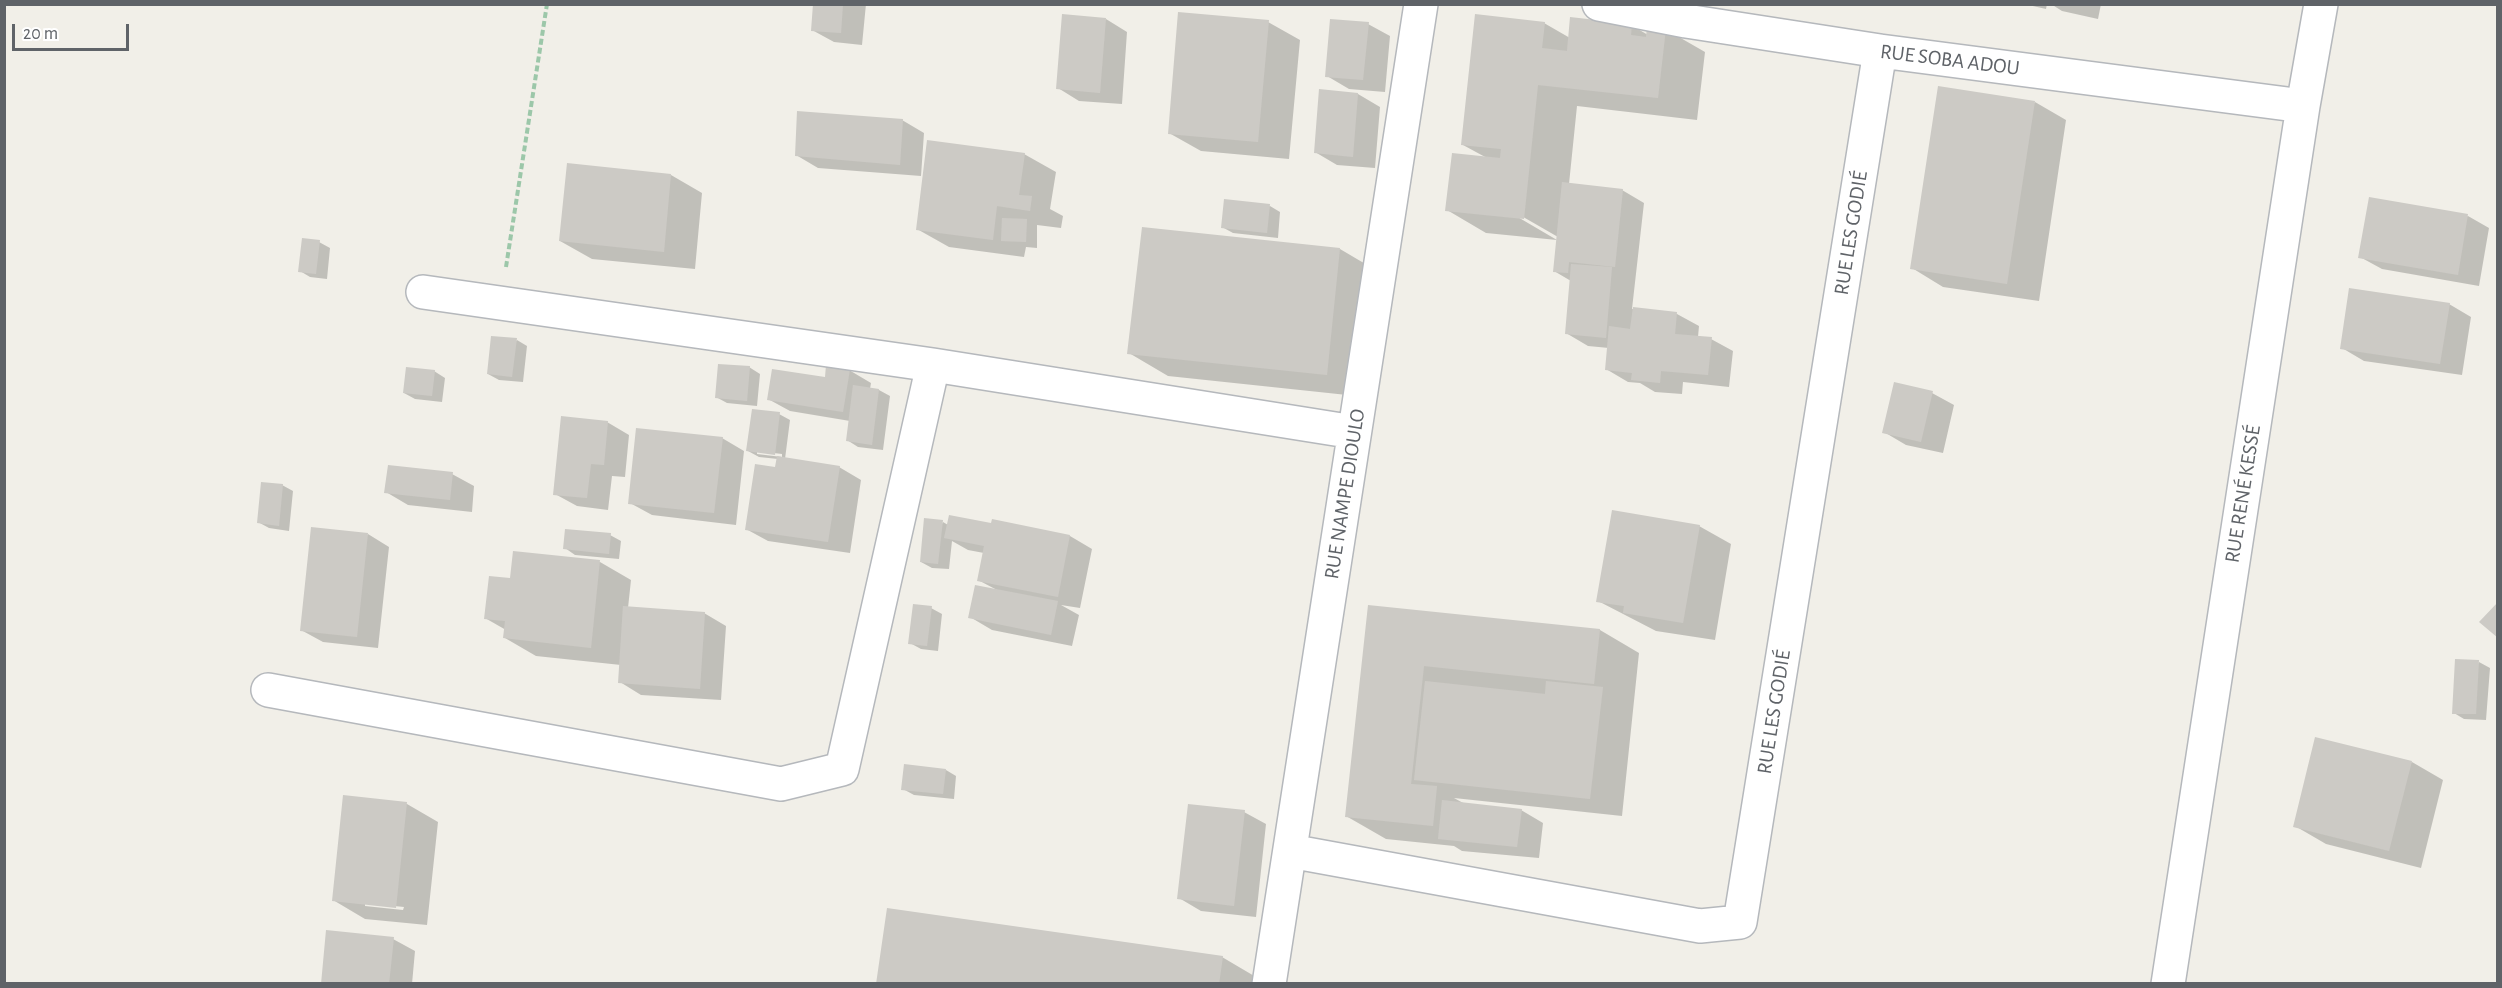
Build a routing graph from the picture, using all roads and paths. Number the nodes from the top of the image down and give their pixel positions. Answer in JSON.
{"nodes":[{"id":1,"x":547,"y":4,"type":"edge"},
{"id":2,"x":1421,"y":4,"type":"edge"},
{"id":3,"x":1599,"y":4,"type":"edge"},
{"id":4,"x":2320,"y":4,"type":"edge"},
{"id":5,"x":1880,"y":51,"type":"junction"},
{"id":6,"x":2302,"y":106,"type":"junction"},
{"id":7,"x":423,"y":292,"type":"dead end"},
{"id":8,"x":501,"y":303,"type":"junction"},
{"id":9,"x":933,"y":365,"type":"junction"},
{"id":10,"x":1354,"y":432,"type":"junction"},
{"id":11,"x":268,"y":690,"type":"dead end"},
{"id":12,"x":1290,"y":851,"type":"junction"},
{"id":13,"x":1269,"y":984,"type":"edge"},
{"id":14,"x":2168,"y":984,"type":"edge"}],
"edges":[{"from":1,"to":8,"type":"path"},
{"from":2,"to":10,"type":"street","name":"RUE NAMPE DIOULO"},
{"from":3,"to":5,"type":"street","name":"RUE SOBA ADOU"},
{"from":4,"to":6,"type":"street","name":"RUE RENÉ KESSÉ"},
{"from":5,"to":6,"type":"street","name":"RUE SOBA ADOU"},
{"from":5,"to":12,"type":"street","name":"RUE LES GODIÉ"},
{"from":6,"to":14,"type":"street","name":"RUE RENÉ KESSÉ"},
{"from":7,"to":8,"type":"street"},
{"from":8,"to":9,"type":"street"},
{"from":9,"to":10,"type":"street"},
{"from":9,"to":11,"type":"street"},
{"from":10,"to":12,"type":"street","name":"RUE NAMPE DIOULO"},
{"from":12,"to":13,"type":"street","name":"RUE NAMPE DIOULO"}]}
